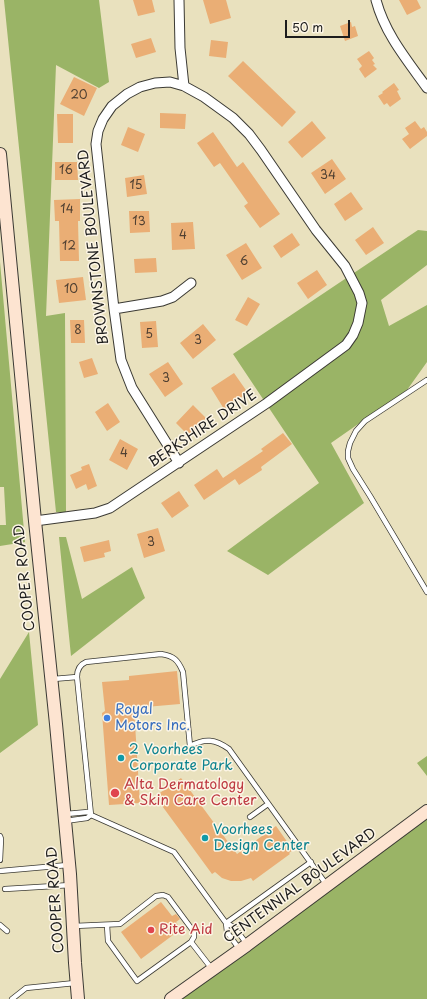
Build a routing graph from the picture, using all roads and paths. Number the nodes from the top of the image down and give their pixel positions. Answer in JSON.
{"nodes":[{"id":1,"x":179,"y":0,"type":"edge"},
{"id":2,"x":376,"y":0,"type":"edge"},
{"id":3,"x":184,"y":86,"type":"junction"},
{"id":4,"x":427,"y":88,"type":"edge"},
{"id":5,"x":0,"y":154,"type":"edge"},
{"id":6,"x":191,"y":282,"type":"dead end"},
{"id":7,"x":114,"y":309,"type":"junction"},
{"id":8,"x":360,"y":316,"type":"joint"},
{"id":9,"x":427,"y":380,"type":"edge"},
{"id":10,"x":179,"y":463,"type":"junction"},
{"id":11,"x":34,"y":521,"type":"junction"},
{"id":12,"x":427,"y":592,"type":"edge"},
{"id":13,"x":77,"y":677,"type":"junction"},
{"id":14,"x":51,"y":680,"type":"junction"},
{"id":15,"x":268,"y":804,"type":"junction"},
{"id":16,"x":427,"y":811,"type":"edge"},
{"id":17,"x":91,"y":815,"type":"junction"},
{"id":18,"x":65,"y":817,"type":"junction"},
{"id":19,"x":250,"y":817,"type":"dead end"},
{"id":20,"x":0,"y":836,"type":"edge"},
{"id":21,"x":0,"y":860,"type":"edge"},
{"id":22,"x":311,"y":862,"type":"junction"},
{"id":23,"x":69,"y":865,"type":"junction"},
{"id":24,"x":0,"y":871,"type":"edge"},
{"id":25,"x":71,"y":885,"type":"junction"},
{"id":26,"x":327,"y":885,"type":"junction"},
{"id":27,"x":5,"y":888,"type":"dead end"},
{"id":28,"x":226,"y":923,"type":"junction"},
{"id":29,"x":0,"y":925,"type":"edge"},
{"id":30,"x":107,"y":925,"type":"junction"},
{"id":31,"x":73,"y":926,"type":"junction"},
{"id":32,"x":7,"y":930,"type":"dead end"},
{"id":33,"x":191,"y":942,"type":"junction"},
{"id":34,"x":243,"y":947,"type":"junction"},
{"id":35,"x":212,"y":969,"type":"junction"},
{"id":36,"x":77,"y":983,"type":"junction"},
{"id":37,"x":12,"y":999,"type":"edge"},
{"id":38,"x":78,"y":999,"type":"edge"},
{"id":39,"x":171,"y":999,"type":"edge"}],
"edges":[{"from":1,"to":3,"type":"street"},
{"from":2,"to":4,"type":"street"},
{"from":3,"to":7,"type":"street","name":"BROWNSTONE BOULEVARD"},
{"from":3,"to":8,"type":"street","name":"BROWNSTONE BOULEVARD"},
{"from":5,"to":11,"type":"street","name":"COOPER ROAD"},
{"from":6,"to":7,"type":"street"},
{"from":7,"to":10,"type":"street","name":"BROWNSTONE BOULEVARD"},
{"from":8,"to":10,"type":"street","name":"BERKSHIRE DRIVE"},
{"from":9,"to":12,"type":"lane"},
{"from":10,"to":11,"type":"street","name":"BERKSHIRE DRIVE"},
{"from":11,"to":14,"type":"street","name":"COOPER ROAD"},
{"from":13,"to":14,"type":"lane"},
{"from":13,"to":15,"type":"lane"},
{"from":13,"to":17,"type":"lane"},
{"from":14,"to":18,"type":"street","name":"COOPER ROAD"},
{"from":15,"to":19,"type":"lane"},
{"from":15,"to":22,"type":"lane"},
{"from":16,"to":26,"type":"street","name":"CENTENNIAL BOULEVARD"},
{"from":17,"to":18,"type":"lane"},
{"from":17,"to":28,"type":"lane"},
{"from":18,"to":23,"type":"street","name":"COOPER ROAD"},
{"from":20,"to":21,"type":"lane"},
{"from":22,"to":26,"type":"lane"},
{"from":22,"to":28,"type":"lane"},
{"from":23,"to":24,"type":"lane"},
{"from":23,"to":25,"type":"street","name":"COOPER ROAD"},
{"from":25,"to":27,"type":"lane"},
{"from":25,"to":31,"type":"street","name":"COOPER ROAD"},
{"from":26,"to":34,"type":"street","name":"CENTENNIAL BOULEVARD"},
{"from":28,"to":34,"type":"lane"},
{"from":28,"to":34,"type":"lane"},
{"from":29,"to":32,"type":"lane"},
{"from":30,"to":31,"type":"lane"},
{"from":30,"to":33,"type":"lane"},
{"from":30,"to":33,"type":"lane"},
{"from":31,"to":36,"type":"street","name":"COOPER ROAD"},
{"from":33,"to":35,"type":"lane"},
{"from":34,"to":35,"type":"street","name":"CENTENNIAL BOULEVARD"},
{"from":35,"to":39,"type":"street","name":"CENTENNIAL BOULEVARD"},
{"from":36,"to":37,"type":"lane"},
{"from":36,"to":38,"type":"street","name":"COOPER ROAD"}]}
